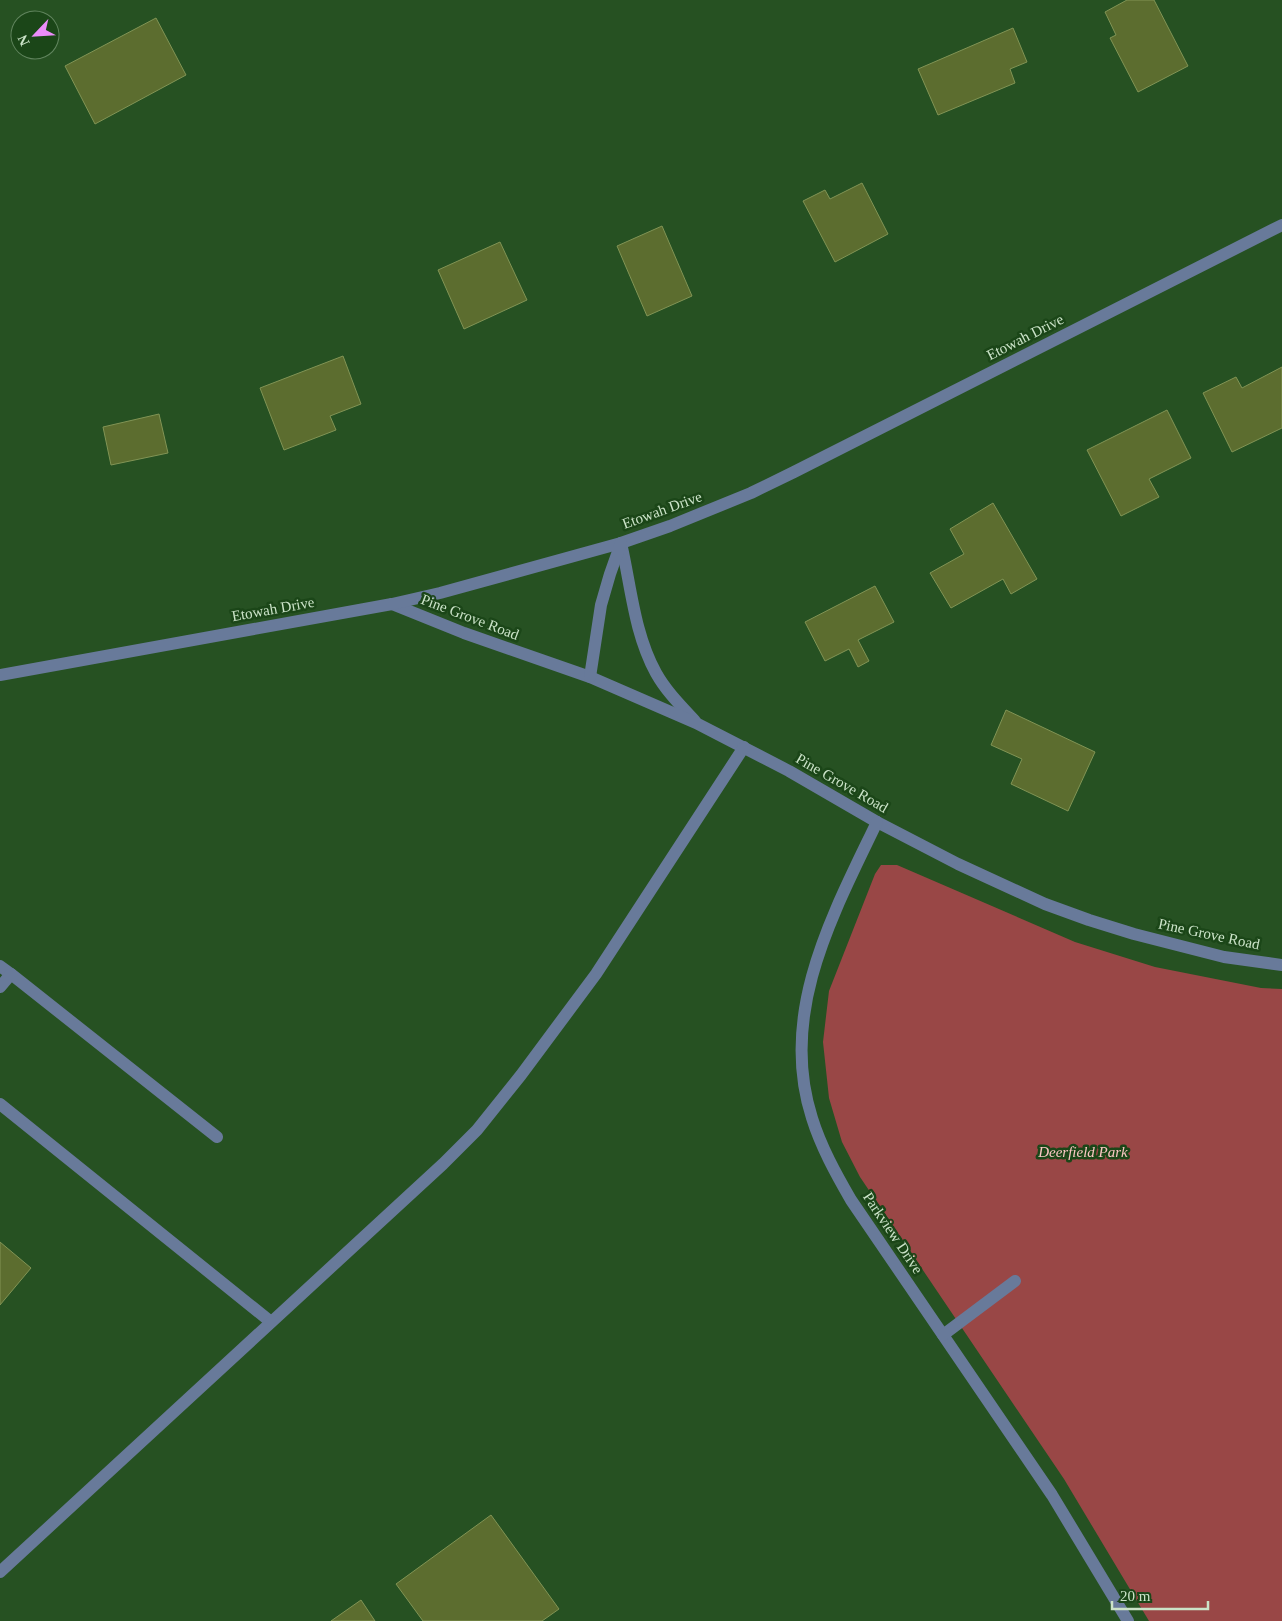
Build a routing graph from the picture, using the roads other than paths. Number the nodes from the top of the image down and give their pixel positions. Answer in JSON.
{"nodes":[{"id":1,"x":1282,"y":225,"type":"edge"},
{"id":2,"x":621,"y":543,"type":"junction"},
{"id":3,"x":392,"y":604,"type":"junction"},
{"id":4,"x":0,"y":675,"type":"edge"},
{"id":5,"x":590,"y":677,"type":"junction"},
{"id":6,"x":696,"y":723,"type":"junction"},
{"id":7,"x":744,"y":747,"type":"junction"},
{"id":8,"x":877,"y":822,"type":"junction"},
{"id":9,"x":1282,"y":965,"type":"edge"},
{"id":10,"x":0,"y":966,"type":"edge"},
{"id":11,"x":10,"y":974,"type":"junction"},
{"id":12,"x":0,"y":987,"type":"edge"},
{"id":13,"x":0,"y":1104,"type":"edge"},
{"id":14,"x":217,"y":1137,"type":"dead end"},
{"id":15,"x":1015,"y":1281,"type":"dead end"},
{"id":16,"x":271,"y":1322,"type":"junction"},
{"id":17,"x":943,"y":1335,"type":"junction"},
{"id":18,"x":0,"y":1572,"type":"edge"},
{"id":19,"x":1128,"y":1621,"type":"edge"}],
"edges":[{"from":1,"to":2,"type":"street","name":"Etowah Drive"},
{"from":2,"to":3,"type":"street","name":"Etowah Drive"},
{"from":2,"to":5,"type":"street"},
{"from":2,"to":6,"type":"street"},
{"from":3,"to":4,"type":"street","name":"Etowah Drive"},
{"from":3,"to":5,"type":"street","name":"Pine Grove Road"},
{"from":5,"to":6,"type":"street","name":"Pine Grove Road"},
{"from":6,"to":7,"type":"street","name":"Pine Grove Road"},
{"from":7,"to":8,"type":"street","name":"Pine Grove Road"},
{"from":7,"to":16,"type":"street"},
{"from":8,"to":9,"type":"street","name":"Pine Grove Road"},
{"from":8,"to":17,"type":"street","name":"Parkview Drive"},
{"from":10,"to":11,"type":"street"},
{"from":11,"to":12,"type":"street"},
{"from":11,"to":14,"type":"street"},
{"from":13,"to":16,"type":"street"},
{"from":15,"to":17,"type":"street"},
{"from":16,"to":18,"type":"street"},
{"from":17,"to":19,"type":"street","name":"Parkview Drive"}]}
